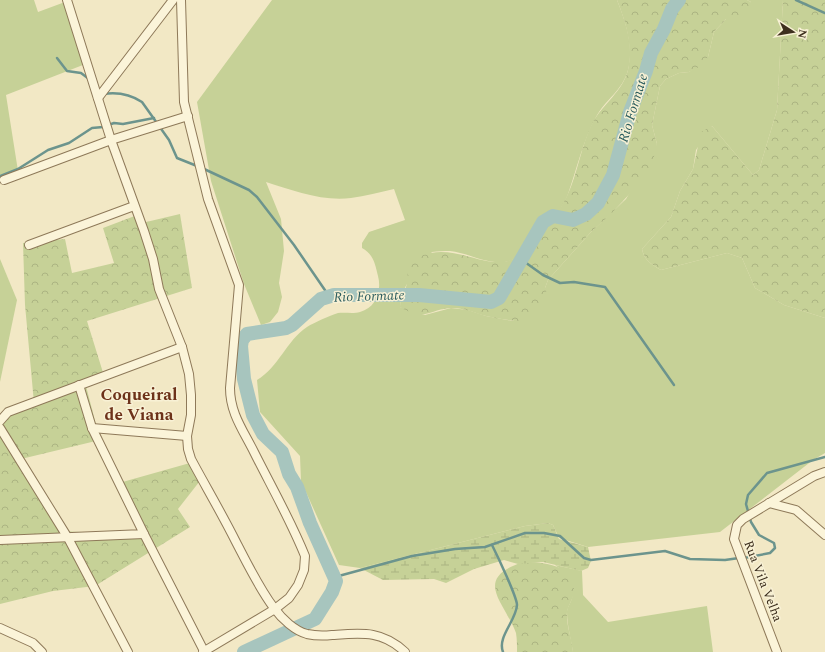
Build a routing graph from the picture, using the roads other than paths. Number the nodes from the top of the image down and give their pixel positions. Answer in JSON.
{"nodes":[{"id":1,"x":67,"y":0,"type":"edge"},
{"id":2,"x":173,"y":0,"type":"edge"},
{"id":3,"x":180,"y":0,"type":"edge"},
{"id":4,"x":98,"y":98,"type":"junction"},
{"id":5,"x":188,"y":116,"type":"junction"},
{"id":6,"x":111,"y":140,"type":"junction"},
{"id":7,"x":4,"y":180,"type":"dead end"},
{"id":8,"x":134,"y":206,"type":"junction"},
{"id":9,"x":29,"y":245,"type":"dead end"},
{"id":10,"x":182,"y":347,"type":"junction"},
{"id":11,"x":79,"y":385,"type":"junction"},
{"id":12,"x":0,"y":421,"type":"edge"},
{"id":13,"x":0,"y":428,"type":"edge"},
{"id":14,"x":92,"y":428,"type":"junction"},
{"id":15,"x":187,"y":436,"type":"junction"},
{"id":16,"x":825,"y":472,"type":"edge"},
{"id":17,"x":769,"y":503,"type":"junction"},
{"id":18,"x":144,"y":534,"type":"junction"},
{"id":19,"x":825,"y":535,"type":"edge"},
{"id":20,"x":68,"y":538,"type":"junction"},
{"id":21,"x":0,"y":540,"type":"edge"},
{"id":22,"x":275,"y":609,"type":"junction"},
{"id":23,"x":0,"y":628,"type":"edge"},
{"id":24,"x":42,"y":652,"type":"edge"},
{"id":25,"x":128,"y":652,"type":"edge"},
{"id":26,"x":203,"y":652,"type":"edge"},
{"id":27,"x":405,"y":652,"type":"edge"},
{"id":28,"x":777,"y":652,"type":"edge"}],
"edges":[{"from":1,"to":4,"type":"street"},
{"from":2,"to":4,"type":"street"},
{"from":3,"to":5,"type":"street"},
{"from":4,"to":6,"type":"street"},
{"from":5,"to":6,"type":"street"},
{"from":5,"to":22,"type":"street"},
{"from":6,"to":7,"type":"street"},
{"from":6,"to":8,"type":"street"},
{"from":8,"to":9,"type":"street"},
{"from":8,"to":10,"type":"street"},
{"from":10,"to":11,"type":"street"},
{"from":10,"to":15,"type":"street"},
{"from":11,"to":12,"type":"street"},
{"from":11,"to":14,"type":"street"},
{"from":13,"to":20,"type":"street"},
{"from":14,"to":15,"type":"street"},
{"from":14,"to":18,"type":"street"},
{"from":15,"to":22,"type":"street"},
{"from":16,"to":17,"type":"street"},
{"from":17,"to":19,"type":"street"},
{"from":17,"to":28,"type":"street","name":"Rua Vila Velha"},
{"from":18,"to":20,"type":"street"},
{"from":18,"to":26,"type":"street"},
{"from":20,"to":21,"type":"street"},
{"from":20,"to":25,"type":"street"},
{"from":22,"to":26,"type":"street"},
{"from":22,"to":27,"type":"street"},
{"from":23,"to":24,"type":"street"}]}
